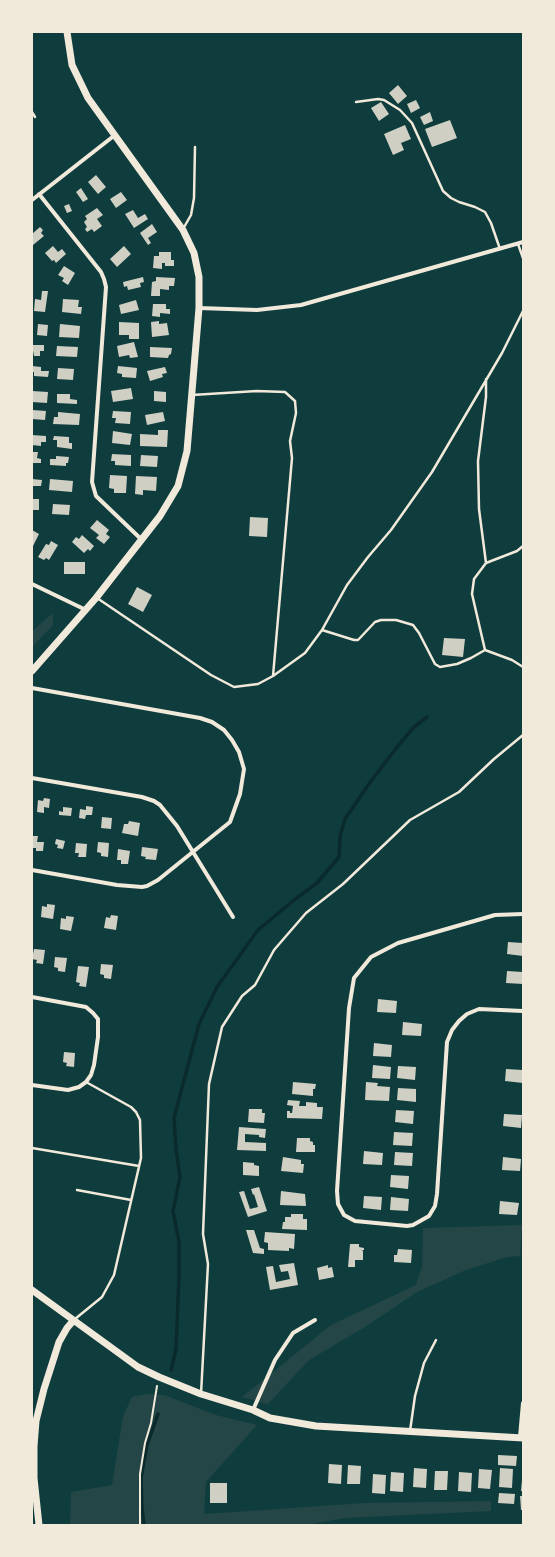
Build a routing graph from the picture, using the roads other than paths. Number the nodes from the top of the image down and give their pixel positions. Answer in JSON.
{"nodes":[{"id":1,"x":67,"y":32,"type":"edge"},
{"id":2,"x":356,"y":102,"type":"dead end"},
{"id":3,"x":32,"y":112,"type":"edge"},
{"id":4,"x":35,"y":118,"type":"dead end"},
{"id":5,"x":115,"y":136,"type":"junction"},
{"id":6,"x":195,"y":147,"type":"dead end"},
{"id":7,"x":39,"y":194,"type":"junction"},
{"id":8,"x":32,"y":200,"type":"edge"},
{"id":9,"x":183,"y":230,"type":"junction"},
{"id":10,"x":523,"y":242,"type":"edge"},
{"id":11,"x":518,"y":244,"type":"junction"},
{"id":12,"x":500,"y":249,"type":"junction"},
{"id":13,"x":523,"y":258,"type":"edge"},
{"id":14,"x":199,"y":308,"type":"junction"},
{"id":15,"x":523,"y":311,"type":"edge"},
{"id":16,"x":486,"y":377,"type":"junction"},
{"id":17,"x":192,"y":395,"type":"junction"},
{"id":18,"x":142,"y":540,"type":"junction"},
{"id":19,"x":523,"y":546,"type":"edge"},
{"id":20,"x":486,"y":563,"type":"junction"},
{"id":21,"x":32,"y":584,"type":"edge"},
{"id":22,"x":96,"y":598,"type":"junction"},
{"id":23,"x":86,"y":610,"type":"junction"},
{"id":24,"x":322,"y":630,"type":"junction"},
{"id":25,"x":485,"y":650,"type":"junction"},
{"id":26,"x":523,"y":668,"type":"edge"},
{"id":27,"x":32,"y":671,"type":"edge"},
{"id":28,"x":273,"y":676,"type":"junction"},
{"id":29,"x":32,"y":688,"type":"edge"},
{"id":30,"x":523,"y":735,"type":"edge"},
{"id":31,"x":32,"y":778,"type":"edge"},
{"id":32,"x":193,"y":851,"type":"junction"},
{"id":33,"x":32,"y":870,"type":"edge"},
{"id":34,"x":523,"y":914,"type":"edge"},
{"id":35,"x":232,"y":917,"type":"dead end"},
{"id":36,"x":32,"y":997,"type":"edge"},
{"id":37,"x":523,"y":1011,"type":"edge"},
{"id":38,"x":86,"y":1082,"type":"junction"},
{"id":39,"x":32,"y":1085,"type":"edge"},
{"id":40,"x":32,"y":1148,"type":"edge"},
{"id":41,"x":139,"y":1166,"type":"junction"},
{"id":42,"x":77,"y":1190,"type":"dead end"},
{"id":43,"x":131,"y":1200,"type":"junction"},
{"id":44,"x":32,"y":1290,"type":"edge"},
{"id":45,"x":315,"y":1320,"type":"dead end"},
{"id":46,"x":73,"y":1321,"type":"junction"},
{"id":47,"x":436,"y":1340,"type":"dead end"},
{"id":48,"x":202,"y":1394,"type":"junction"},
{"id":49,"x":523,"y":1403,"type":"edge"},
{"id":50,"x":253,"y":1410,"type":"junction"},
{"id":51,"x":410,"y":1432,"type":"junction"},
{"id":52,"x":522,"y":1438,"type":"edge"},
{"id":53,"x":39,"y":1525,"type":"edge"}],
"edges":[{"from":1,"to":5,"type":"street"},
{"from":2,"to":12,"type":"lane"},
{"from":3,"to":4,"type":"lane"},
{"from":5,"to":7,"type":"street"},
{"from":5,"to":9,"type":"street"},
{"from":6,"to":9,"type":"lane"},
{"from":7,"to":8,"type":"street"},
{"from":7,"to":18,"type":"street"},
{"from":9,"to":14,"type":"street"},
{"from":10,"to":11,"type":"street"},
{"from":11,"to":12,"type":"street"},
{"from":11,"to":13,"type":"lane"},
{"from":12,"to":14,"type":"street"},
{"from":14,"to":17,"type":"street"},
{"from":15,"to":16,"type":"lane"},
{"from":16,"to":20,"type":"lane"},
{"from":16,"to":24,"type":"lane"},
{"from":17,"to":18,"type":"street"},
{"from":17,"to":28,"type":"lane"},
{"from":18,"to":22,"type":"street"},
{"from":19,"to":20,"type":"lane"},
{"from":20,"to":25,"type":"lane"},
{"from":21,"to":23,"type":"street"},
{"from":22,"to":23,"type":"street"},
{"from":22,"to":28,"type":"lane"},
{"from":23,"to":27,"type":"street"},
{"from":24,"to":25,"type":"lane"},
{"from":24,"to":28,"type":"lane"},
{"from":25,"to":26,"type":"lane"},
{"from":29,"to":32,"type":"street"},
{"from":30,"to":48,"type":"lane"},
{"from":31,"to":32,"type":"street"},
{"from":32,"to":33,"type":"street"},
{"from":32,"to":35,"type":"street"},
{"from":34,"to":37,"type":"street"},
{"from":36,"to":38,"type":"street"},
{"from":38,"to":39,"type":"street"},
{"from":38,"to":41,"type":"lane"},
{"from":40,"to":41,"type":"lane"},
{"from":41,"to":43,"type":"lane"},
{"from":42,"to":43,"type":"lane"},
{"from":43,"to":46,"type":"lane"},
{"from":44,"to":46,"type":"street"},
{"from":45,"to":50,"type":"street"},
{"from":46,"to":48,"type":"street"},
{"from":46,"to":53,"type":"street"},
{"from":47,"to":51,"type":"lane"},
{"from":48,"to":50,"type":"street"},
{"from":49,"to":52,"type":"street"},
{"from":50,"to":51,"type":"street"},
{"from":51,"to":52,"type":"street"}]}
